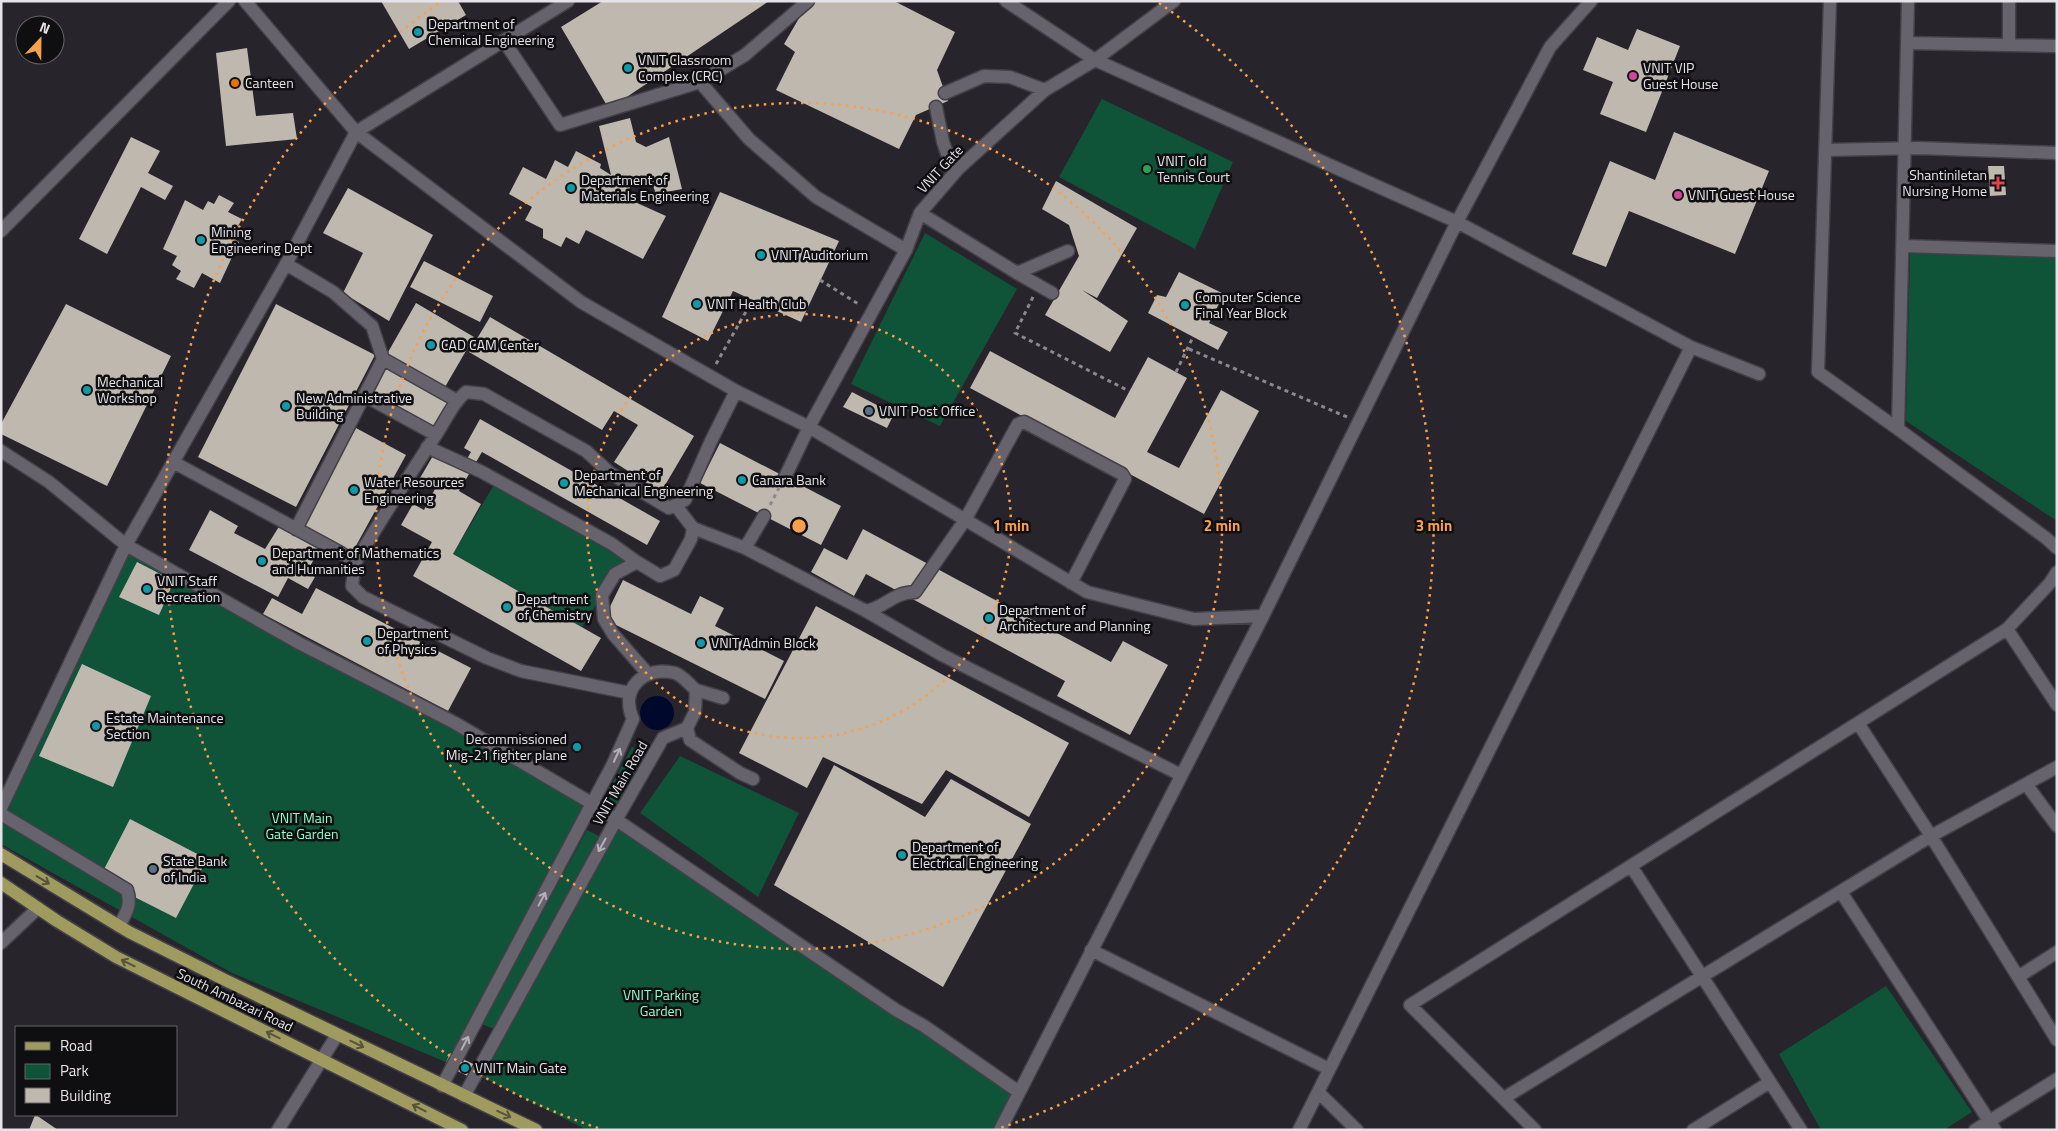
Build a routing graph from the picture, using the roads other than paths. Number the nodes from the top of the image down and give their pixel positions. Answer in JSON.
{"nodes":[{"id":1,"x":229,"y":1,"type":"edge"},
{"id":2,"x":245,"y":1,"type":"edge"},
{"id":3,"x":568,"y":1,"type":"edge"},
{"id":4,"x":808,"y":1,"type":"edge"},
{"id":5,"x":1006,"y":1,"type":"edge"},
{"id":6,"x":1174,"y":1,"type":"edge"},
{"id":7,"x":1591,"y":1,"type":"edge"},
{"id":8,"x":1830,"y":1,"type":"edge"},
{"id":9,"x":1908,"y":1,"type":"edge"},
{"id":10,"x":2009,"y":1,"type":"edge"},
{"id":11,"x":504,"y":41,"type":"junction"},
{"id":12,"x":1907,"y":44,"type":"junction"},
{"id":13,"x":2009,"y":45,"type":"junction"},
{"id":14,"x":2057,"y":46,"type":"edge"},
{"id":15,"x":1095,"y":60,"type":"junction"},
{"id":16,"x":700,"y":82,"type":"junction"},
{"id":17,"x":1045,"y":90,"type":"junction"},
{"id":18,"x":945,"y":93,"type":"dead end"},
{"id":19,"x":936,"y":107,"type":"dead end"},
{"id":20,"x":356,"y":132,"type":"junction"},
{"id":21,"x":1905,"y":148,"type":"junction"},
{"id":22,"x":1826,"y":150,"type":"junction"},
{"id":23,"x":2057,"y":153,"type":"edge"},
{"id":24,"x":954,"y":173,"type":"junction"},
{"id":25,"x":920,"y":213,"type":"junction"},
{"id":26,"x":1457,"y":222,"type":"junction"},
{"id":27,"x":1,"y":231,"type":"edge"},
{"id":28,"x":1902,"y":246,"type":"junction"},
{"id":29,"x":906,"y":250,"type":"junction"},
{"id":30,"x":1068,"y":251,"type":"dead end"},
{"id":31,"x":2057,"y":251,"type":"edge"},
{"id":32,"x":286,"y":264,"type":"junction"},
{"id":33,"x":1017,"y":272,"type":"junction"},
{"id":34,"x":1052,"y":293,"type":"dead end"},
{"id":35,"x":1691,"y":347,"type":"junction"},
{"id":36,"x":383,"y":360,"type":"junction"},
{"id":37,"x":1759,"y":374,"type":"dead end"},
{"id":38,"x":736,"y":391,"type":"junction"},
{"id":39,"x":365,"y":396,"type":"junction"},
{"id":40,"x":456,"y":400,"type":"junction"},
{"id":41,"x":809,"y":427,"type":"junction"},
{"id":42,"x":1898,"y":429,"type":"junction"},
{"id":43,"x":436,"y":435,"type":"junction"},
{"id":44,"x":427,"y":447,"type":"junction"},
{"id":45,"x":1,"y":451,"type":"edge"},
{"id":46,"x":173,"y":462,"type":"junction"},
{"id":47,"x":785,"y":477,"type":"road end"},
{"id":48,"x":676,"y":506,"type":"junction"},
{"id":49,"x":764,"y":516,"type":"road end"},
{"id":50,"x":965,"y":520,"type":"junction"},
{"id":51,"x":693,"y":528,"type":"junction"},
{"id":52,"x":296,"y":529,"type":"junction"},
{"id":53,"x":126,"y":545,"type":"junction"},
{"id":54,"x":745,"y":548,"type":"junction"},
{"id":55,"x":2057,"y":548,"type":"edge"},
{"id":56,"x":637,"y":562,"type":"junction"},
{"id":57,"x":355,"y":563,"type":"junction"},
{"id":58,"x":2057,"y":572,"type":"edge"},
{"id":59,"x":1071,"y":583,"type":"junction"},
{"id":60,"x":866,"y":610,"type":"junction"},
{"id":61,"x":1263,"y":616,"type":"junction"},
{"id":62,"x":2007,"y":629,"type":"junction"},
{"id":63,"x":648,"y":674,"type":"junction"},
{"id":64,"x":696,"y":690,"type":"junction"},
{"id":65,"x":630,"y":693,"type":"junction"},
{"id":66,"x":723,"y":698,"type":"dead end"},
{"id":67,"x":2057,"y":705,"type":"edge"},
{"id":68,"x":1858,"y":723,"type":"junction"},
{"id":69,"x":687,"y":728,"type":"junction"},
{"id":70,"x":2057,"y":767,"type":"edge"},
{"id":71,"x":1182,"y":775,"type":"junction"},
{"id":72,"x":752,"y":778,"type":"dead end"},
{"id":73,"x":2026,"y":784,"type":"junction"},
{"id":74,"x":593,"y":804,"type":"junction"},
{"id":75,"x":1,"y":808,"type":"edge"},
{"id":76,"x":1,"y":814,"type":"edge"},
{"id":77,"x":616,"y":820,"type":"junction"},
{"id":78,"x":2057,"y":826,"type":"edge"},
{"id":79,"x":1931,"y":836,"type":"junction"},
{"id":80,"x":1,"y":854,"type":"edge"},
{"id":81,"x":1631,"y":866,"type":"junction"},
{"id":82,"x":1,"y":883,"type":"edge"},
{"id":83,"x":1841,"y":892,"type":"junction"},
{"id":84,"x":38,"y":908,"type":"junction"},
{"id":85,"x":119,"y":926,"type":"junction"},
{"id":86,"x":1,"y":943,"type":"edge"},
{"id":87,"x":1091,"y":950,"type":"junction"},
{"id":88,"x":2057,"y":952,"type":"edge"},
{"id":89,"x":1704,"y":976,"type":"junction"},
{"id":90,"x":2018,"y":977,"type":"junction"},
{"id":91,"x":337,"y":1035,"type":"junction"},
{"id":92,"x":2057,"y":1040,"type":"edge"},
{"id":93,"x":322,"y":1059,"type":"junction"},
{"id":94,"x":1329,"y":1069,"type":"junction"},
{"id":95,"x":2057,"y":1079,"type":"edge"},
{"id":96,"x":1770,"y":1082,"type":"junction"},
{"id":97,"x":442,"y":1086,"type":"junction"},
{"id":98,"x":1019,"y":1092,"type":"junction"},
{"id":99,"x":1318,"y":1092,"type":"junction"},
{"id":100,"x":464,"y":1096,"type":"junction"},
{"id":101,"x":1504,"y":1098,"type":"junction"},
{"id":102,"x":1992,"y":1125,"type":"edge"},
{"id":103,"x":278,"y":1130,"type":"edge"},
{"id":104,"x":462,"y":1130,"type":"edge"},
{"id":105,"x":536,"y":1130,"type":"edge"},
{"id":106,"x":1000,"y":1130,"type":"edge"},
{"id":107,"x":1299,"y":1130,"type":"edge"},
{"id":108,"x":1357,"y":1130,"type":"edge"},
{"id":109,"x":1535,"y":1130,"type":"edge"},
{"id":110,"x":1693,"y":1130,"type":"edge"},
{"id":111,"x":1800,"y":1130,"type":"edge"},
{"id":112,"x":1974,"y":1130,"type":"edge"}],
"edges":[{"from":1,"to":27,"type":"street"},
{"from":2,"to":20,"type":"street"},
{"from":3,"to":11,"type":"street"},
{"from":4,"to":16,"type":"street"},
{"from":5,"to":15,"type":"street"},
{"from":6,"to":15,"type":"street","name":"VNIT Gate"},
{"from":7,"to":26,"type":"street"},
{"from":8,"to":22,"type":"street"},
{"from":9,"to":12,"type":"street"},
{"from":10,"to":13,"type":"street"},
{"from":11,"to":16,"type":"street"},
{"from":11,"to":20,"type":"street"},
{"from":12,"to":13,"type":"street"},
{"from":12,"to":21,"type":"street"},
{"from":13,"to":14,"type":"street"},
{"from":15,"to":17,"type":"street","name":"VNIT Gate"},
{"from":15,"to":26,"type":"street"},
{"from":16,"to":29,"type":"street"},
{"from":17,"to":18,"type":"street"},
{"from":17,"to":24,"type":"street","name":"VNIT Gate"},
{"from":19,"to":24,"type":"street"},
{"from":20,"to":32,"type":"street"},
{"from":20,"to":38,"type":"street"},
{"from":21,"to":22,"type":"street"},
{"from":21,"to":23,"type":"street"},
{"from":21,"to":28,"type":"street"},
{"from":22,"to":42,"type":"street"},
{"from":24,"to":25,"type":"street","name":"VNIT Gate"},
{"from":25,"to":29,"type":"street","name":"VNIT Gate"},
{"from":25,"to":33,"type":"street"},
{"from":26,"to":35,"type":"street"},
{"from":26,"to":61,"type":"street"},
{"from":28,"to":31,"type":"street"},
{"from":28,"to":42,"type":"street"},
{"from":29,"to":41,"type":"street","name":"VNIT Gate"},
{"from":30,"to":33,"type":"street"},
{"from":32,"to":36,"type":"street"},
{"from":32,"to":46,"type":"street"},
{"from":33,"to":34,"type":"street"},
{"from":35,"to":37,"type":"street"},
{"from":35,"to":94,"type":"street"},
{"from":36,"to":39,"type":"street"},
{"from":36,"to":40,"type":"street"},
{"from":38,"to":41,"type":"street"},
{"from":38,"to":48,"type":"street"},
{"from":39,"to":43,"type":"street"},
{"from":39,"to":52,"type":"street"},
{"from":40,"to":43,"type":"street"},
{"from":40,"to":48,"type":"street"},
{"from":41,"to":47,"type":"street","name":"VNIT Gate"},
{"from":41,"to":50,"type":"street"},
{"from":42,"to":55,"type":"street"},
{"from":43,"to":44,"type":"street"},
{"from":44,"to":56,"type":"street"},
{"from":44,"to":57,"type":"street"},
{"from":45,"to":53,"type":"street"},
{"from":46,"to":52,"type":"street"},
{"from":46,"to":53,"type":"street"},
{"from":48,"to":51,"type":"street"},
{"from":49,"to":54,"type":"street"},
{"from":50,"to":59,"type":"street"},
{"from":50,"to":59,"type":"street"},
{"from":50,"to":60,"type":"street"},
{"from":51,"to":54,"type":"street"},
{"from":51,"to":56,"type":"street"},
{"from":52,"to":57,"type":"street"},
{"from":53,"to":74,"type":"street"},
{"from":53,"to":75,"type":"street"},
{"from":54,"to":60,"type":"street"},
{"from":56,"to":63,"type":"street"},
{"from":57,"to":65,"type":"street"},
{"from":58,"to":62,"type":"street"},
{"from":59,"to":61,"type":"street"},
{"from":60,"to":71,"type":"street"},
{"from":61,"to":71,"type":"street"},
{"from":62,"to":67,"type":"street"},
{"from":62,"to":68,"type":"street"},
{"from":63,"to":64,"type":"street"},
{"from":63,"to":65,"type":"street"},
{"from":64,"to":66,"type":"street"},
{"from":64,"to":69,"type":"street"},
{"from":74,"to":65,"type":"street","name":"VNIT Main Road","one_way":true},
{"from":68,"to":79,"type":"street"},
{"from":68,"to":81,"type":"street"},
{"from":69,"to":72,"type":"street"},
{"from":69,"to":77,"type":"street","name":"VNIT Main Road"},
{"from":70,"to":73,"type":"street"},
{"from":71,"to":87,"type":"street"},
{"from":73,"to":78,"type":"street"},
{"from":73,"to":79,"type":"street"},
{"from":74,"to":77,"type":"street"},
{"from":97,"to":74,"type":"street","name":"VNIT Main Road","one_way":true},
{"from":76,"to":85,"type":"street"},
{"from":77,"to":98,"type":"street"},
{"from":77,"to":100,"type":"street","name":"VNIT Main Road","one_way":true},
{"from":79,"to":83,"type":"street"},
{"from":79,"to":90,"type":"street"},
{"from":80,"to":85,"type":"main road","one_way":true},
{"from":81,"to":89,"type":"street"},
{"from":81,"to":101,"type":"street"},
{"from":82,"to":84,"type":"main road","name":"South Ambazari Road"},
{"from":83,"to":89,"type":"street"},
{"from":83,"to":102,"type":"street"},
{"from":84,"to":86,"type":"street"},
{"from":93,"to":84,"type":"main road","name":"South Ambazari Road","one_way":true},
{"from":85,"to":91,"type":"main road"},
{"from":87,"to":94,"type":"street"},
{"from":87,"to":98,"type":"street"},
{"from":88,"to":90,"type":"street"},
{"from":89,"to":96,"type":"street"},
{"from":89,"to":101,"type":"street"},
{"from":90,"to":92,"type":"street"},
{"from":91,"to":93,"type":"street"},
{"from":91,"to":97,"type":"main road","one_way":true},
{"from":93,"to":103,"type":"street"},
{"from":104,"to":93,"type":"main road","name":"South Ambazari Road","one_way":true},
{"from":94,"to":99,"type":"street"},
{"from":95,"to":102,"type":"street"},
{"from":96,"to":110,"type":"street"},
{"from":96,"to":111,"type":"street"},
{"from":97,"to":100,"type":"main road"},
{"from":98,"to":106,"type":"street"},
{"from":99,"to":107,"type":"street"},
{"from":99,"to":108,"type":"street"},
{"from":100,"to":105,"type":"main road","one_way":true},
{"from":101,"to":109,"type":"street"},
{"from":102,"to":112,"type":"street"}]}
